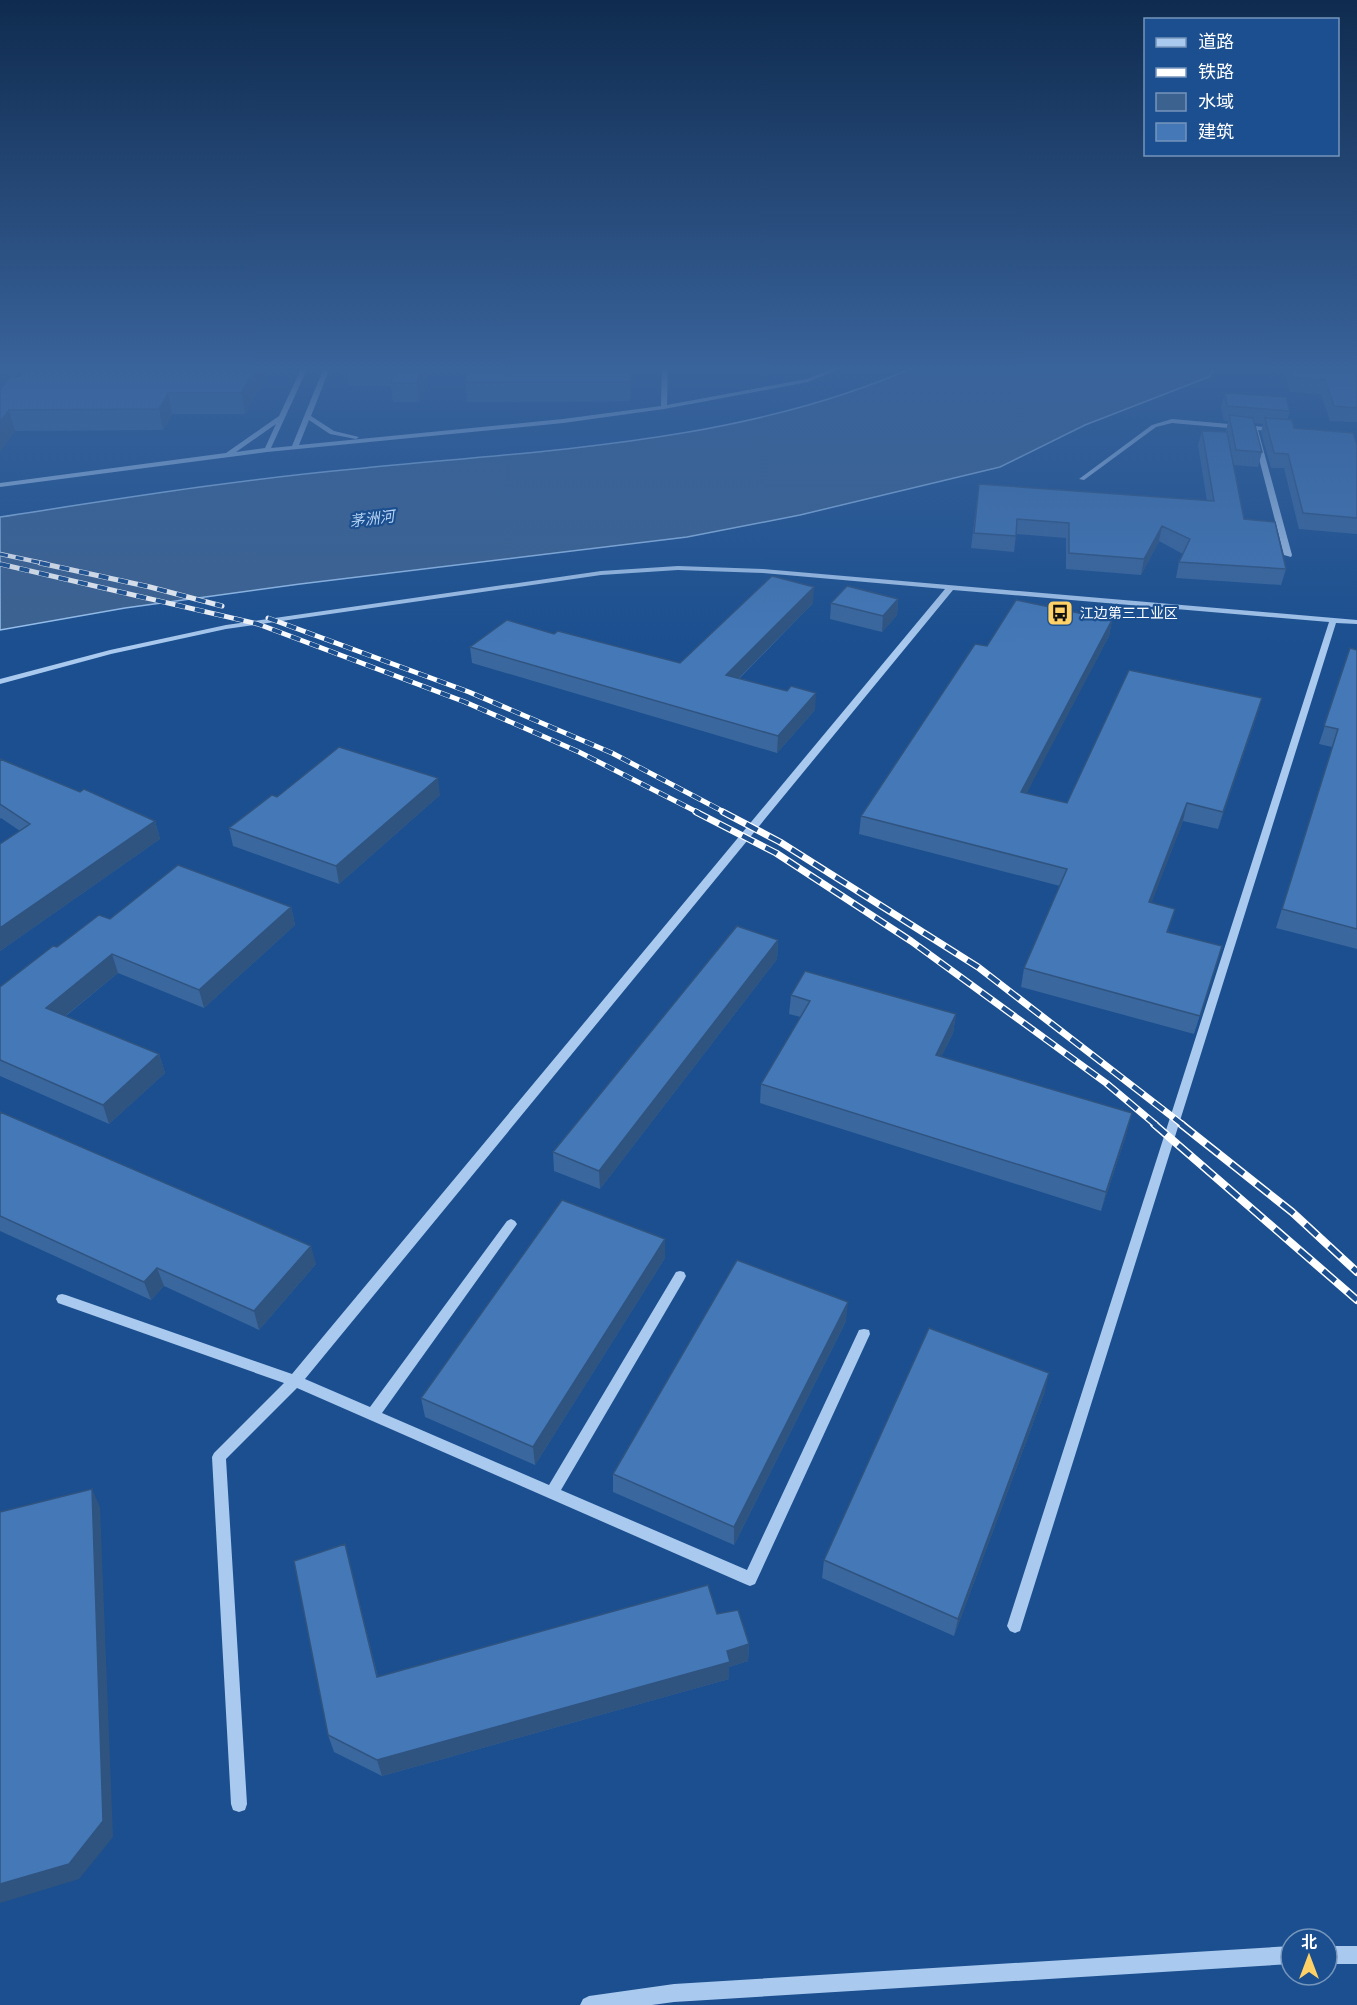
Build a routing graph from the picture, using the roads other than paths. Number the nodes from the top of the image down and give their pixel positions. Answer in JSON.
{"nodes":[{"id":1,"x":200,"y":459,"type":"edge"},
{"id":2,"x":1110,"y":459,"type":"edge"},
{"id":3,"x":1262,"y":459,"type":"edge"},
{"id":4,"x":1082,"y":479,"type":"dead end"},
{"id":5,"x":0,"y":485,"type":"edge"},
{"id":6,"x":1288,"y":555,"type":"dead end"},
{"id":7,"x":951,"y":587,"type":"junction"},
{"id":8,"x":1334,"y":620,"type":"junction"},
{"id":9,"x":1357,"y":622,"type":"edge"},
{"id":10,"x":0,"y":682,"type":"edge"},
{"id":11,"x":511,"y":1224,"type":"dead end"},
{"id":12,"x":680,"y":1276,"type":"dead end"},
{"id":13,"x":62,"y":1299,"type":"dead end"},
{"id":14,"x":864,"y":1334,"type":"dead end"},
{"id":15,"x":296,"y":1381,"type":"junction"},
{"id":16,"x":373,"y":1414,"type":"junction"},
{"id":17,"x":552,"y":1492,"type":"junction"},
{"id":18,"x":1016,"y":1626,"type":"dead end"},
{"id":19,"x":239,"y":1804,"type":"dead end"},
{"id":20,"x":1339,"y":1955,"type":"edge"},
{"id":21,"x":1357,"y":1955,"type":"edge"},
{"id":22,"x":1279,"y":1956,"type":"edge"},
{"id":23,"x":589,"y":2005,"type":"edge"}],
"edges":[{"from":1,"to":5,"type":"street"},
{"from":2,"to":4,"type":"street"},
{"from":3,"to":6,"type":"street"},
{"from":7,"to":8,"type":"street"},
{"from":7,"to":10,"type":"street"},
{"from":7,"to":15,"type":"street"},
{"from":8,"to":9,"type":"street"},
{"from":8,"to":18,"type":"street"},
{"from":11,"to":16,"type":"street"},
{"from":12,"to":17,"type":"street"},
{"from":13,"to":15,"type":"street"},
{"from":14,"to":17,"type":"street"},
{"from":15,"to":16,"type":"street"},
{"from":15,"to":19,"type":"street"},
{"from":16,"to":17,"type":"street"},
{"from":20,"to":21,"type":"street"},
{"from":22,"to":23,"type":"street"}]}
